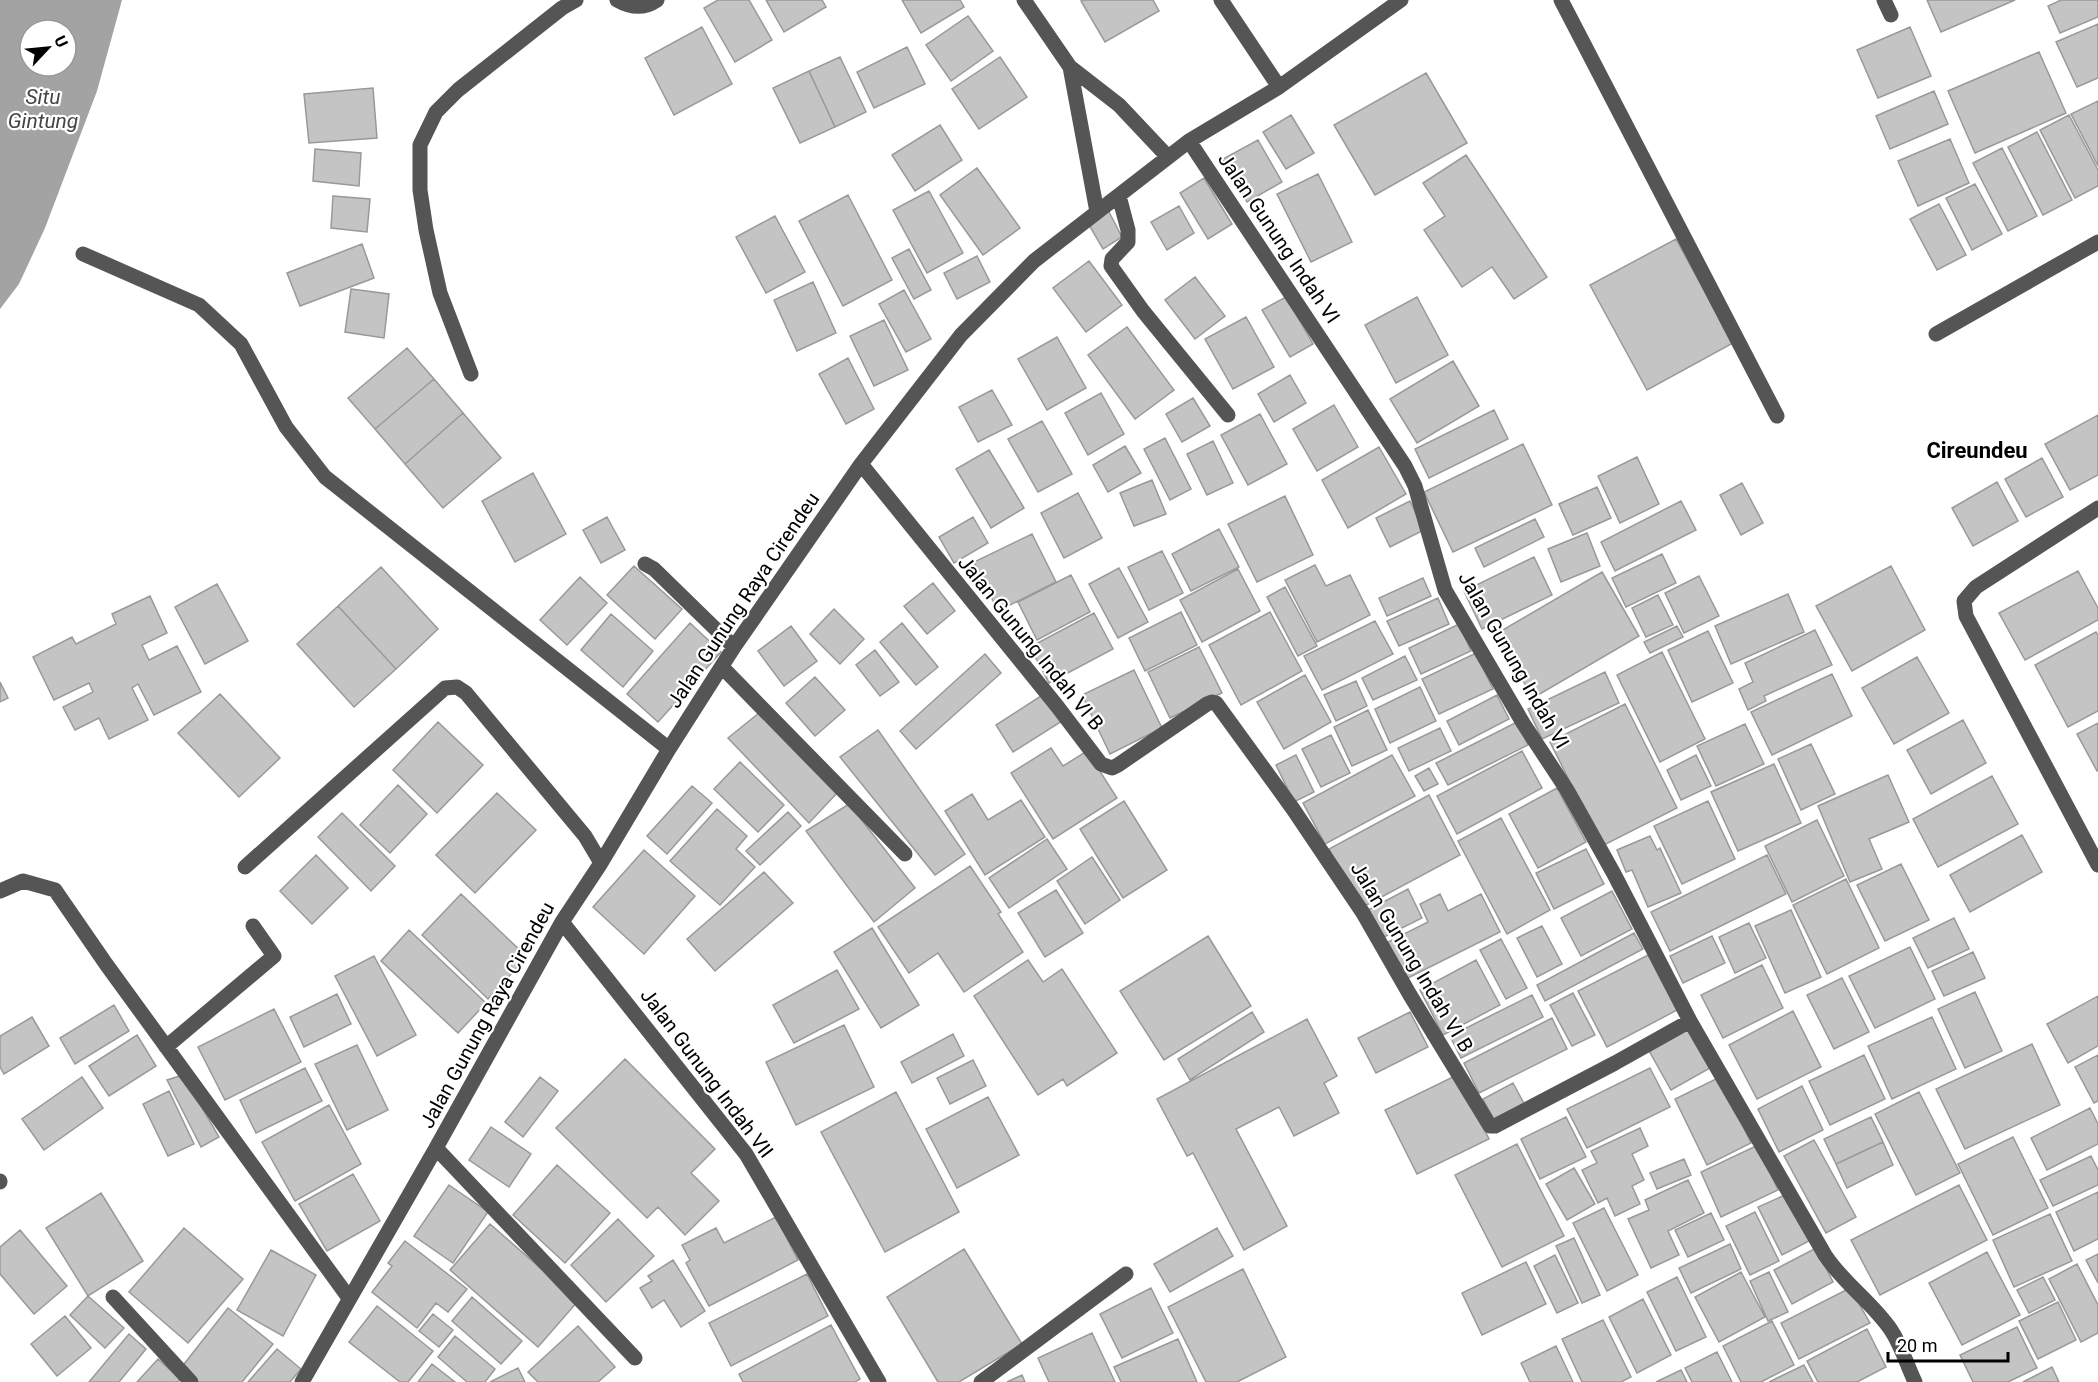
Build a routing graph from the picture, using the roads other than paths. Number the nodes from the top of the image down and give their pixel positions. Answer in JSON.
{"nodes":[{"id":1,"x":576,"y":0,"type":"edge"},
{"id":2,"x":617,"y":0,"type":"edge"},
{"id":3,"x":657,"y":0,"type":"edge"},
{"id":4,"x":1024,"y":0,"type":"edge"},
{"id":5,"x":1221,"y":0,"type":"edge"},
{"id":6,"x":1401,"y":0,"type":"edge"},
{"id":7,"x":1560,"y":0,"type":"edge"},
{"id":8,"x":1884,"y":0,"type":"edge"},
{"id":9,"x":1891,"y":15,"type":"dead end"},
{"id":10,"x":1070,"y":67,"type":"junction"},
{"id":11,"x":1279,"y":87,"type":"junction"},
{"id":12,"x":1189,"y":141,"type":"junction"},
{"id":13,"x":1168,"y":157,"type":"junction"},
{"id":14,"x":1119,"y":196,"type":"junction"},
{"id":15,"x":1097,"y":212,"type":"junction"},
{"id":16,"x":2098,"y":242,"type":"edge"},
{"id":17,"x":83,"y":254,"type":"dead end"},
{"id":18,"x":1936,"y":334,"type":"dead end"},
{"id":19,"x":471,"y":374,"type":"dead end"},
{"id":20,"x":1228,"y":415,"type":"dead end"},
{"id":21,"x":1778,"y":416,"type":"dead end"},
{"id":22,"x":861,"y":464,"type":"junction"},
{"id":23,"x":2098,"y":508,"type":"edge"},
{"id":24,"x":645,"y":564,"type":"dead end"},
{"id":25,"x":734,"y":647,"type":"junction"},
{"id":26,"x":722,"y":667,"type":"junction"},
{"id":27,"x":669,"y":749,"type":"junction"},
{"id":28,"x":905,"y":855,"type":"dead end"},
{"id":29,"x":601,"y":863,"type":"junction"},
{"id":30,"x":2098,"y":865,"type":"edge"},
{"id":31,"x":245,"y":867,"type":"dead end"},
{"id":32,"x":0,"y":891,"type":"edge"},
{"id":33,"x":562,"y":922,"type":"junction"},
{"id":34,"x":252,"y":926,"type":"dead end"},
{"id":35,"x":1690,"y":1021,"type":"junction"},
{"id":36,"x":166,"y":1047,"type":"junction"},
{"id":37,"x":436,"y":1148,"type":"junction"},
{"id":38,"x":1126,"y":1274,"type":"dead end"},
{"id":39,"x":113,"y":1297,"type":"dead end"},
{"id":40,"x":349,"y":1298,"type":"junction"},
{"id":41,"x":635,"y":1358,"type":"dead end"},
{"id":42,"x":191,"y":1382,"type":"edge"},
{"id":43,"x":302,"y":1382,"type":"edge"},
{"id":44,"x":879,"y":1382,"type":"edge"},
{"id":45,"x":981,"y":1382,"type":"edge"},
{"id":46,"x":1915,"y":1382,"type":"edge"}],
"edges":[{"from":1,"to":19,"type":"street"},
{"from":2,"to":3,"type":"street"},
{"from":4,"to":10,"type":"street"},
{"from":5,"to":11,"type":"street"},
{"from":6,"to":11,"type":"street","name":"Jalan Gunung Raya Cirendeu"},
{"from":7,"to":21,"type":"street"},
{"from":8,"to":9,"type":"street"},
{"from":10,"to":13,"type":"street"},
{"from":10,"to":15,"type":"street"},
{"from":11,"to":12,"type":"street","name":"Jalan Gunung Raya Cirendeu"},
{"from":12,"to":13,"type":"street","name":"Jalan Gunung Raya Cirendeu"},
{"from":12,"to":35,"type":"street","name":"Jalan Gunung Indah VI"},
{"from":13,"to":14,"type":"street","name":"Jalan Gunung Raya Cirendeu"},
{"from":14,"to":15,"type":"street","name":"Jalan Gunung Raya Cirendeu"},
{"from":14,"to":20,"type":"street"},
{"from":15,"to":22,"type":"street","name":"Jalan Gunung Raya Cirendeu"},
{"from":16,"to":18,"type":"street"},
{"from":17,"to":27,"type":"street"},
{"from":22,"to":25,"type":"street","name":"Jalan Gunung Raya Cirendeu"},
{"from":22,"to":35,"type":"street","name":"Jalan Gunung Indah VI B"},
{"from":23,"to":30,"type":"street"},
{"from":24,"to":25,"type":"street"},
{"from":25,"to":26,"type":"street","name":"Jalan Gunung Raya Cirendeu"},
{"from":26,"to":27,"type":"street","name":"Jalan Gunung Raya Cirendeu"},
{"from":26,"to":28,"type":"street"},
{"from":27,"to":29,"type":"street","name":"Jalan Gunung Raya Cirendeu"},
{"from":29,"to":31,"type":"street"},
{"from":29,"to":33,"type":"street","name":"Jalan Gunung Raya Cirendeu"},
{"from":32,"to":36,"type":"street"},
{"from":33,"to":37,"type":"street","name":"Jalan Gunung Raya Cirendeu"},
{"from":33,"to":44,"type":"street","name":"Jalan Gunung Indah VII"},
{"from":34,"to":36,"type":"street"},
{"from":35,"to":46,"type":"street"},
{"from":36,"to":40,"type":"street"},
{"from":37,"to":40,"type":"street","name":"Jalan Gunung Raya Cirendeu"},
{"from":37,"to":41,"type":"street"},
{"from":38,"to":45,"type":"street"},
{"from":39,"to":42,"type":"street"},
{"from":40,"to":43,"type":"street","name":"Jalan Gunung Raya Cirendeu"}]}
